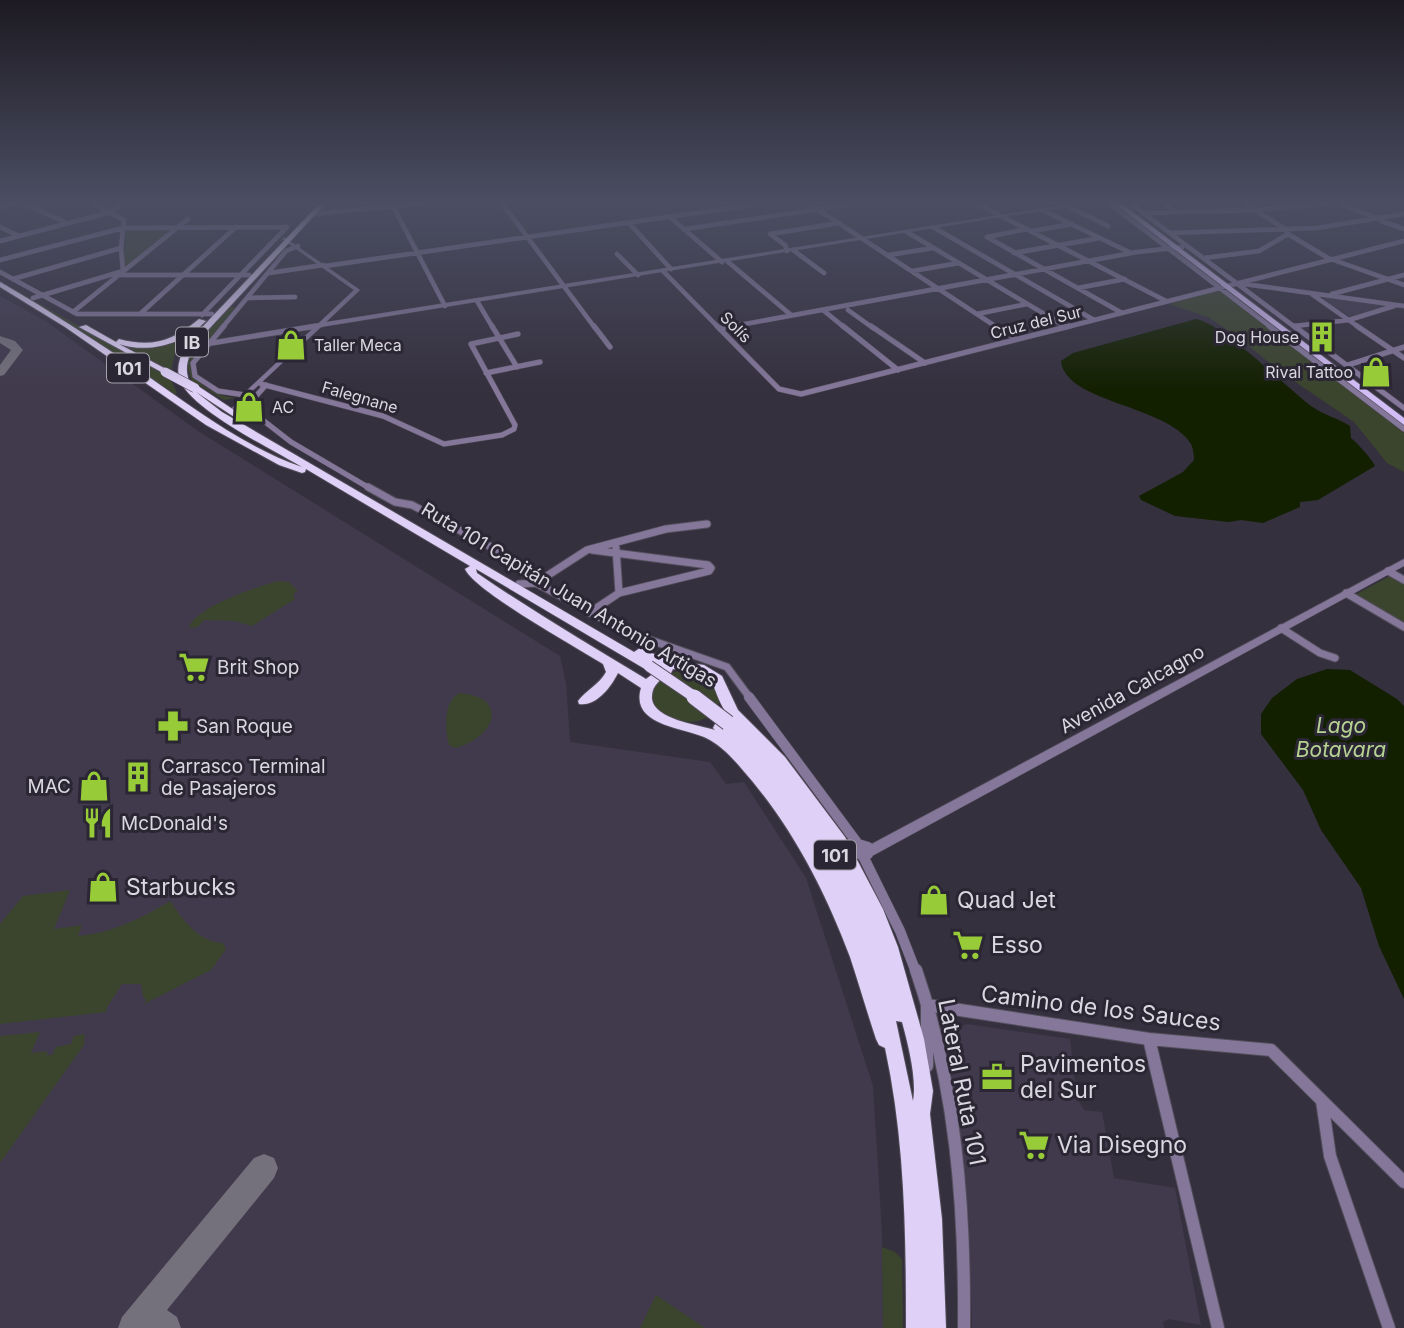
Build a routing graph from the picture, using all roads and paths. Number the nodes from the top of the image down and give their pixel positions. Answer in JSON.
{"nodes":[{"id":1,"x":60,"y":265,"type":"edge"},
{"id":2,"x":121,"y":265,"type":"edge"},
{"id":3,"x":131,"y":265,"type":"edge"},
{"id":4,"x":193,"y":265,"type":"edge"},
{"id":5,"x":254,"y":265,"type":"edge"},
{"id":6,"x":259,"y":265,"type":"edge"},
{"id":7,"x":264,"y":265,"type":"edge"},
{"id":8,"x":275,"y":265,"type":"edge"},
{"id":9,"x":331,"y":265,"type":"edge"},
{"id":10,"x":424,"y":265,"type":"edge"},
{"id":11,"x":548,"y":265,"type":"edge"},
{"id":12,"x":628,"y":265,"type":"edge"},
{"id":13,"x":667,"y":265,"type":"edge"},
{"id":14,"x":701,"y":265,"type":"edge"},
{"id":15,"x":729,"y":265,"type":"edge"},
{"id":16,"x":812,"y":265,"type":"edge"},
{"id":17,"x":903,"y":265,"type":"edge"},
{"id":18,"x":947,"y":265,"type":"edge"},
{"id":19,"x":962,"y":265,"type":"edge"},
{"id":20,"x":999,"y":265,"type":"edge"},
{"id":21,"x":1036,"y":265,"type":"edge"},
{"id":22,"x":1067,"y":265,"type":"edge"},
{"id":23,"x":1097,"y":265,"type":"edge"},
{"id":24,"x":1199,"y":265,"type":"edge"},
{"id":25,"x":1199,"y":265,"type":"edge"},
{"id":26,"x":1210,"y":265,"type":"edge"},
{"id":27,"x":1310,"y":265,"type":"edge"},
{"id":28,"x":1349,"y":265,"type":"edge"},
{"id":29,"x":324,"y":266,"type":"junction"},
{"id":30,"x":1044,"y":269,"type":"junction"},
{"id":31,"x":671,"y":270,"type":"junction"},
{"id":32,"x":663,"y":271,"type":"junction"},
{"id":33,"x":912,"y":271,"type":"junction"},
{"id":34,"x":0,"y":272,"type":"edge"},
{"id":35,"x":121,"y":273,"type":"junction"},
{"id":36,"x":269,"y":273,"type":"junction"},
{"id":37,"x":824,"y":273,"type":"dead end"},
{"id":38,"x":1015,"y":274,"type":"junction"},
{"id":39,"x":182,"y":275,"type":"junction"},
{"id":40,"x":245,"y":275,"type":"junction"},
{"id":41,"x":638,"y":275,"type":"junction"},
{"id":42,"x":1404,"y":275,"type":"edge"},
{"id":43,"x":13,"y":279,"type":"junction"},
{"id":44,"x":1125,"y":279,"type":"junction"},
{"id":45,"x":1388,"y":279,"type":"junction"},
{"id":46,"x":987,"y":280,"type":"junction"},
{"id":47,"x":0,"y":282,"type":"edge"},
{"id":48,"x":1404,"y":285,"type":"edge"},
{"id":49,"x":1229,"y":286,"type":"junction"},
{"id":50,"x":564,"y":287,"type":"junction"},
{"id":51,"x":938,"y":288,"type":"junction"},
{"id":52,"x":1078,"y":288,"type":"junction"},
{"id":53,"x":1310,"y":293,"type":"junction"},
{"id":54,"x":1326,"y":296,"type":"junction"},
{"id":55,"x":247,"y":298,"type":"junction"},
{"id":56,"x":295,"y":298,"type":"dead end"},
{"id":57,"x":39,"y":299,"type":"junction"},
{"id":58,"x":477,"y":300,"type":"junction"},
{"id":59,"x":1166,"y":301,"type":"junction"},
{"id":60,"x":1027,"y":304,"type":"junction"},
{"id":61,"x":1397,"y":305,"type":"junction"},
{"id":62,"x":226,"y":306,"type":"junction"},
{"id":63,"x":240,"y":306,"type":"junction"},
{"id":64,"x":445,"y":306,"type":"junction"},
{"id":65,"x":1404,"y":306,"type":"edge"},
{"id":66,"x":823,"y":310,"type":"junction"},
{"id":67,"x":848,"y":310,"type":"dead end"},
{"id":68,"x":73,"y":312,"type":"junction"},
{"id":69,"x":1122,"y":313,"type":"junction"},
{"id":70,"x":140,"y":314,"type":"junction"},
{"id":71,"x":977,"y":314,"type":"junction"},
{"id":72,"x":208,"y":315,"type":"junction"},
{"id":73,"x":791,"y":316,"type":"junction"},
{"id":74,"x":1094,"y":320,"type":"junction"},
{"id":75,"x":1349,"y":320,"type":"junction"},
{"id":76,"x":321,"y":325,"type":"junction"},
{"id":77,"x":1294,"y":326,"type":"junction"},
{"id":78,"x":1066,"y":327,"type":"junction"},
{"id":79,"x":720,"y":328,"type":"junction"},
{"id":80,"x":518,"y":334,"type":"dead end"},
{"id":81,"x":499,"y":337,"type":"junction"},
{"id":82,"x":1016,"y":339,"type":"junction"},
{"id":83,"x":212,"y":343,"type":"junction"},
{"id":84,"x":610,"y":346,"type":"dead end"},
{"id":85,"x":1404,"y":347,"type":"edge"},
{"id":86,"x":1393,"y":350,"type":"junction"},
{"id":87,"x":1404,"y":358,"type":"edge"},
{"id":88,"x":540,"y":362,"type":"dead end"},
{"id":89,"x":925,"y":363,"type":"junction"},
{"id":90,"x":1348,"y":365,"type":"junction"},
{"id":91,"x":517,"y":366,"type":"junction"},
{"id":92,"x":898,"y":370,"type":"junction"},
{"id":93,"x":486,"y":373,"type":"junction"},
{"id":94,"x":258,"y":383,"type":"junction"},
{"id":95,"x":266,"y":385,"type":"junction"},
{"id":96,"x":795,"y":394,"type":"joint"},
{"id":97,"x":245,"y":395,"type":"junction"},
{"id":98,"x":221,"y":403,"type":"junction"},
{"id":99,"x":1404,"y":408,"type":"edge"},
{"id":100,"x":1404,"y":415,"type":"edge"},
{"id":101,"x":238,"y":416,"type":"junction"},
{"id":102,"x":1404,"y":422,"type":"edge"},
{"id":103,"x":1404,"y":429,"type":"edge"},
{"id":104,"x":293,"y":461,"type":"junction"},
{"id":105,"x":707,"y":524,"type":"dead end"},
{"id":106,"x":616,"y":541,"type":"junction"},
{"id":107,"x":587,"y":550,"type":"junction"},
{"id":108,"x":617,"y":553,"type":"junction"},
{"id":109,"x":1404,"y":562,"type":"edge"},
{"id":110,"x":474,"y":567,"type":"junction"},
{"id":111,"x":1388,"y":571,"type":"junction"},
{"id":112,"x":1404,"y":580,"type":"edge"},
{"id":113,"x":536,"y":583,"type":"junction"},
{"id":114,"x":519,"y":584,"type":"junction"},
{"id":115,"x":620,"y":593,"type":"junction"},
{"id":116,"x":1346,"y":593,"type":"junction"},
{"id":117,"x":589,"y":613,"type":"junction"},
{"id":118,"x":1404,"y":627,"type":"edge"},
{"id":119,"x":1281,"y":628,"type":"junction"},
{"id":120,"x":1335,"y":658,"type":"dead end"},
{"id":121,"x":607,"y":659,"type":"junction"},
{"id":122,"x":701,"y":663,"type":"junction"},
{"id":123,"x":681,"y":667,"type":"junction"},
{"id":124,"x":648,"y":686,"type":"junction"},
{"id":125,"x":725,"y":696,"type":"junction"},
{"id":126,"x":584,"y":701,"type":"dead end"},
{"id":127,"x":685,"y":725,"type":"junction"},
{"id":128,"x":724,"y":726,"type":"junction"},
{"id":129,"x":867,"y":849,"type":"junction"},
{"id":130,"x":927,"y":1005,"type":"junction"},
{"id":131,"x":1149,"y":1038,"type":"junction"},
{"id":132,"x":895,"y":1054,"type":"junction"},
{"id":133,"x":924,"y":1091,"type":"junction"},
{"id":134,"x":1322,"y":1101,"type":"junction"},
{"id":135,"x":921,"y":1113,"type":"junction"},
{"id":136,"x":1404,"y":1182,"type":"edge"},
{"id":137,"x":918,"y":1328,"type":"edge"},
{"id":138,"x":935,"y":1328,"type":"edge"},
{"id":139,"x":964,"y":1328,"type":"edge"},
{"id":140,"x":1218,"y":1328,"type":"edge"},
{"id":141,"x":1389,"y":1328,"type":"edge"}],
"edges":[{"from":1,"to":43,"type":"street"},
{"from":2,"to":35,"type":"street"},
{"from":3,"to":35,"type":"street"},
{"from":4,"to":39,"type":"street"},
{"from":5,"to":40,"type":"street"},
{"from":6,"to":40,"type":"highway","number":"IB"},
{"from":7,"to":62,"type":"highway","number":"IB"},
{"from":8,"to":36,"type":"street"},
{"from":9,"to":29,"type":"street"},
{"from":10,"to":64,"type":"street"},
{"from":11,"to":50,"type":"street"},
{"from":12,"to":41,"type":"street"},
{"from":13,"to":31,"type":"street"},
{"from":14,"to":31,"type":"street"},
{"from":15,"to":73,"type":"street"},
{"from":16,"to":37,"type":"street"},
{"from":17,"to":33,"type":"street"},
{"from":18,"to":33,"type":"street"},
{"from":19,"to":46,"type":"street"},
{"from":20,"to":38,"type":"street"},
{"from":21,"to":30,"type":"street"},
{"from":22,"to":30,"type":"street"},
{"from":23,"to":44,"type":"street"},
{"from":24,"to":49,"type":"main road"},
{"from":25,"to":49,"type":"street"},
{"from":26,"to":49,"type":"street"},
{"from":27,"to":49,"type":"street","name":"Cruz del Sur"},
{"from":28,"to":45,"type":"street"},
{"from":29,"to":36,"type":"street"},
{"from":29,"to":76,"type":"street"},
{"from":30,"to":38,"type":"street"},
{"from":30,"to":52,"type":"street"},
{"from":31,"to":32,"type":"street"},
{"from":32,"to":41,"type":"street"},
{"from":32,"to":79,"type":"street","name":"Solís"},
{"from":33,"to":51,"type":"street"},
{"from":34,"to":43,"type":"street"},
{"from":35,"to":39,"type":"street"},
{"from":35,"to":57,"type":"street"},
{"from":35,"to":68,"type":"street"},
{"from":36,"to":55,"type":"street"},
{"from":38,"to":46,"type":"street"},
{"from":38,"to":74,"type":"street"},
{"from":39,"to":40,"type":"street"},
{"from":39,"to":70,"type":"street"},
{"from":40,"to":72,"type":"highway","number":"IB"},
{"from":41,"to":50,"type":"street"},
{"from":42,"to":45,"type":"street"},
{"from":43,"to":57,"type":"street"},
{"from":44,"to":52,"type":"street"},
{"from":44,"to":59,"type":"street"},
{"from":45,"to":48,"type":"street"},
{"from":45,"to":54,"type":"street"},
{"from":46,"to":51,"type":"street"},
{"from":46,"to":60,"type":"street"},
{"from":47,"to":57,"type":"highway","name":"Ruta 101 Capitán Juan Antonio Artigas","number":"101"},
{"from":47,"to":104,"type":"highway","name":"Ruta 101 Capitán Juan Antonio Artigas","number":"101"},
{"from":49,"to":53,"type":"street"},
{"from":49,"to":59,"type":"street","name":"Cruz del Sur"},
{"from":49,"to":77,"type":"street"},
{"from":49,"to":100,"type":"main road"},
{"from":49,"to":102,"type":"main road"},
{"from":49,"to":103,"type":"street"},
{"from":50,"to":58,"type":"street"},
{"from":50,"to":84,"type":"street"},
{"from":51,"to":66,"type":"street"},
{"from":51,"to":71,"type":"street"},
{"from":52,"to":69,"type":"street"},
{"from":53,"to":54,"type":"street"},
{"from":53,"to":75,"type":"street"},
{"from":54,"to":61,"type":"street"},
{"from":55,"to":56,"type":"street"},
{"from":55,"to":63,"type":"street"},
{"from":57,"to":68,"type":"street"},
{"from":57,"to":72,"type":"highway"},
{"from":57,"to":98,"type":"highway","name":"Ruta 101 Capitán Juan Antonio Artigas","number":"101","bridge":true},
{"from":58,"to":64,"type":"street"},
{"from":58,"to":81,"type":"street"},
{"from":59,"to":69,"type":"street","name":"Cruz del Sur"},
{"from":60,"to":71,"type":"street"},
{"from":60,"to":78,"type":"street"},
{"from":61,"to":65,"type":"street"},
{"from":61,"to":75,"type":"street"},
{"from":62,"to":63,"type":"street"},
{"from":62,"to":104,"type":"highway","number":"IB"},
{"from":63,"to":83,"type":"street"},
{"from":64,"to":76,"type":"street"},
{"from":66,"to":73,"type":"street"},
{"from":66,"to":92,"type":"street"},
{"from":67,"to":89,"type":"street"},
{"from":68,"to":70,"type":"street"},
{"from":69,"to":74,"type":"street","name":"Cruz del Sur"},
{"from":70,"to":72,"type":"street"},
{"from":71,"to":82,"type":"street"},
{"from":72,"to":104,"type":"highway","number":"IB"},
{"from":73,"to":79,"type":"street"},
{"from":74,"to":78,"type":"street","name":"Cruz del Sur"},
{"from":75,"to":77,"type":"street"},
{"from":75,"to":86,"type":"street"},
{"from":76,"to":83,"type":"street"},
{"from":76,"to":94,"type":"street"},
{"from":77,"to":90,"type":"street"},
{"from":78,"to":82,"type":"street","name":"Cruz del Sur"},
{"from":79,"to":96,"type":"street","name":"Solís"},
{"from":80,"to":81,"type":"street","name":"Falegnane"},
{"from":81,"to":91,"type":"street"},
{"from":81,"to":93,"type":"street","name":"Falegnane"},
{"from":82,"to":89,"type":"street","name":"Cruz del Sur"},
{"from":83,"to":97,"type":"street"},
{"from":85,"to":86,"type":"street"},
{"from":86,"to":87,"type":"street"},
{"from":86,"to":90,"type":"street"},
{"from":88,"to":91,"type":"street"},
{"from":89,"to":92,"type":"street","name":"Cruz del Sur"},
{"from":90,"to":99,"type":"street"},
{"from":91,"to":93,"type":"street"},
{"from":92,"to":96,"type":"street","name":"Cruz del Sur"},
{"from":93,"to":95,"type":"street","name":"Falegnane"},
{"from":94,"to":95,"type":"street","name":"Falegnane"},
{"from":94,"to":97,"type":"street"},
{"from":95,"to":113,"type":"street","name":"Lateral Ruta 101"},
{"from":97,"to":98,"type":"street"},
{"from":97,"to":101,"type":"street"},
{"from":98,"to":101,"type":"highway","name":"Ruta 101 Capitán Juan Antonio Artigas","number":"101"},
{"from":101,"to":104,"type":"highway","name":"Ruta 101 Capitán Juan Antonio Artigas","number":"101"},
{"from":104,"to":110,"type":"highway","name":"Ruta 101 Capitán Juan Antonio Artigas","number":"101"},
{"from":105,"to":106,"type":"street"},
{"from":106,"to":107,"type":"street"},
{"from":106,"to":108,"type":"street"},
{"from":107,"to":108,"type":"street"},
{"from":107,"to":113,"type":"street"},
{"from":108,"to":115,"type":"street"},
{"from":108,"to":115,"type":"street"},
{"from":109,"to":111,"type":"street","name":"Avenida Calcagno"},
{"from":110,"to":114,"type":"highway"},
{"from":110,"to":121,"type":"highway"},
{"from":110,"to":128,"type":"highway","name":"Ruta 101 Capitán Juan Antonio Artigas","number":"101"},
{"from":111,"to":112,"type":"street"},
{"from":111,"to":116,"type":"street","name":"Avenida Calcagno"},
{"from":113,"to":114,"type":"street"},
{"from":113,"to":117,"type":"street","name":"Lateral Ruta 101"},
{"from":114,"to":123,"type":"highway"},
{"from":115,"to":117,"type":"street"},
{"from":116,"to":118,"type":"street"},
{"from":116,"to":119,"type":"street","name":"Avenida Calcagno"},
{"from":117,"to":122,"type":"street","name":"Lateral Ruta 101"},
{"from":119,"to":120,"type":"street"},
{"from":119,"to":129,"type":"street","name":"Avenida Calcagno"},
{"from":121,"to":124,"type":"highway"},
{"from":121,"to":126,"type":"highway"},
{"from":122,"to":123,"type":"highway"},
{"from":122,"to":125,"type":"highway"},
{"from":122,"to":129,"type":"street","name":"Lateral Ruta 101"},
{"from":123,"to":124,"type":"highway"},
{"from":124,"to":127,"type":"highway"},
{"from":125,"to":127,"type":"highway"},
{"from":125,"to":133,"type":"highway"},
{"from":127,"to":132,"type":"highway"},
{"from":128,"to":132,"type":"highway","name":"Ruta 101 Capitán Juan Antonio Artigas","number":"101"},
{"from":128,"to":135,"type":"highway","name":"Ruta 101 Capitán Juan Antonio Artigas","number":"101"},
{"from":129,"to":130,"type":"street","name":"Lateral Ruta 101"},
{"from":130,"to":131,"type":"street","name":"Camino de los Sauces"},
{"from":130,"to":133,"type":"street"},
{"from":130,"to":139,"type":"street","name":"Lateral Ruta 101"},
{"from":131,"to":134,"type":"street","name":"Camino de los Sauces"},
{"from":131,"to":140,"type":"street"},
{"from":132,"to":137,"type":"highway","name":"Ruta 101 Capitán Juan Antonio Artigas","number":"101"},
{"from":133,"to":135,"type":"highway"},
{"from":134,"to":136,"type":"street"},
{"from":134,"to":141,"type":"street"},
{"from":135,"to":138,"type":"highway","name":"Ruta 101 Capitán Juan Antonio Artigas","number":"101"}]}
